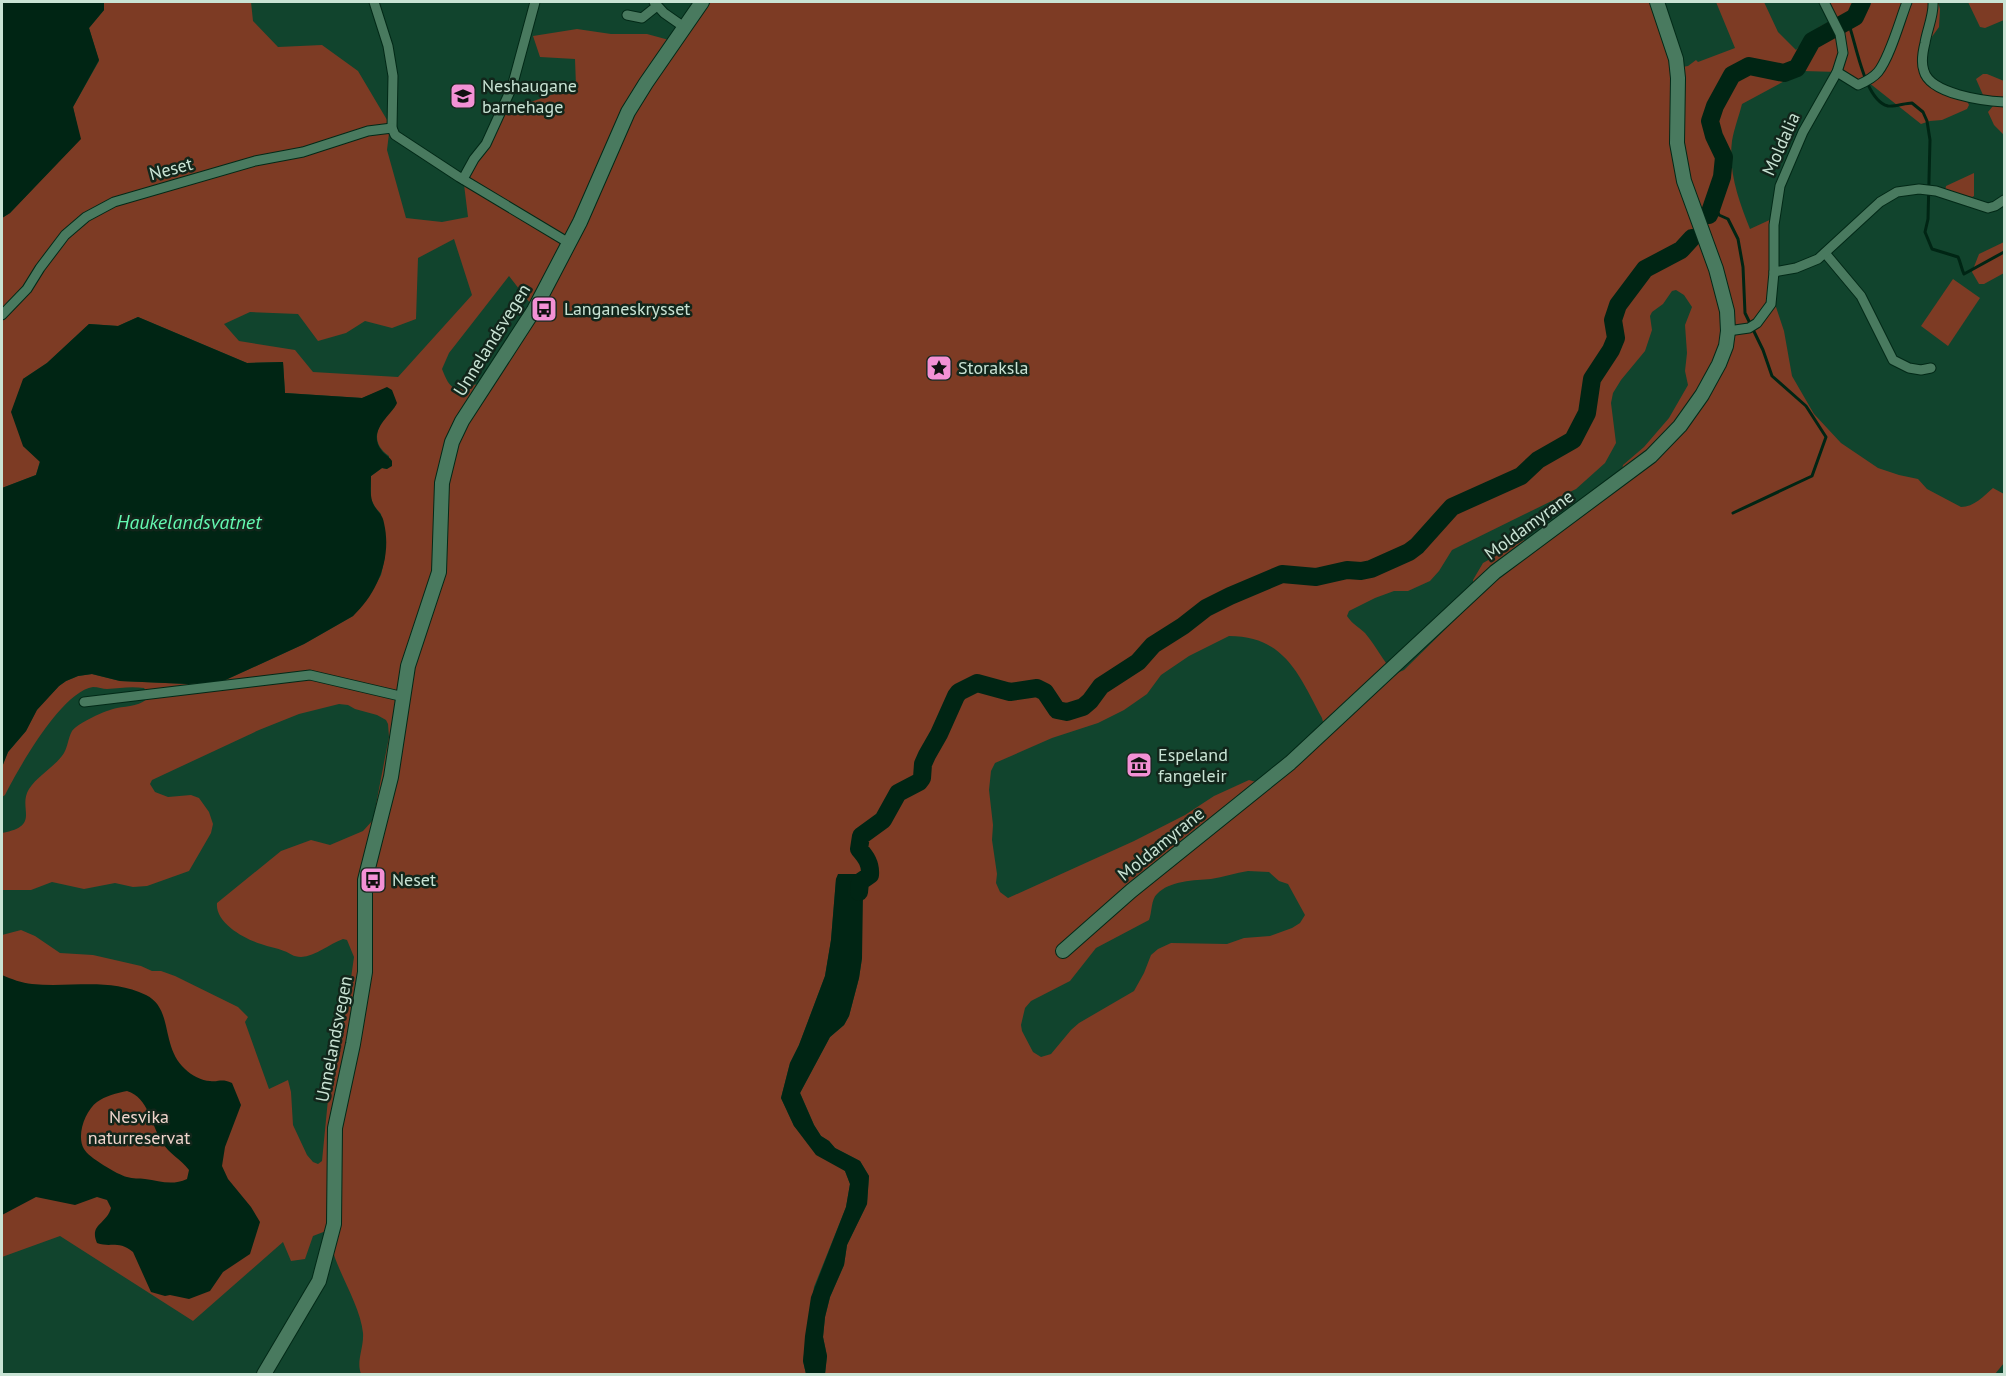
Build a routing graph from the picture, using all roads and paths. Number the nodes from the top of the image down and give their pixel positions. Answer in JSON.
{"nodes":[{"id":1,"x":374,"y":2,"type":"edge"},
{"id":2,"x":535,"y":2,"type":"edge"},
{"id":3,"x":702,"y":2,"type":"edge"},
{"id":4,"x":1657,"y":2,"type":"edge"},
{"id":5,"x":1824,"y":2,"type":"edge"},
{"id":6,"x":1907,"y":2,"type":"edge"},
{"id":7,"x":1933,"y":2,"type":"edge"},
{"id":8,"x":655,"y":4,"type":"edge"},
{"id":9,"x":627,"y":15,"type":"dead end"},
{"id":10,"x":684,"y":27,"type":"junction"},
{"id":11,"x":1837,"y":72,"type":"junction"},
{"id":12,"x":2004,"y":102,"type":"edge"},
{"id":13,"x":392,"y":128,"type":"junction"},
{"id":14,"x":464,"y":179,"type":"junction"},
{"id":15,"x":2004,"y":200,"type":"edge"},
{"id":16,"x":569,"y":243,"type":"junction"},
{"id":17,"x":1825,"y":253,"type":"junction"},
{"id":18,"x":1774,"y":272,"type":"junction"},
{"id":19,"x":2,"y":315,"type":"edge"},
{"id":20,"x":1728,"y":331,"type":"junction"},
{"id":21,"x":1931,"y":368,"type":"dead end"},
{"id":22,"x":404,"y":697,"type":"junction"},
{"id":23,"x":84,"y":702,"type":"dead end"},
{"id":24,"x":1063,"y":951,"type":"dead end"},
{"id":25,"x":264,"y":1374,"type":"edge"}],
"edges":[{"from":1,"to":13,"type":"street"},
{"from":2,"to":14,"type":"street"},
{"from":3,"to":10,"type":"main road","name":"Unnelandsvegen"},
{"from":4,"to":20,"type":"main road","name":"Moldamyrane"},
{"from":5,"to":11,"type":"street","name":"Moldalia"},
{"from":6,"to":11,"type":"street"},
{"from":7,"to":12,"type":"street"},
{"from":8,"to":9,"type":"street"},
{"from":8,"to":10,"type":"street"},
{"from":10,"to":16,"type":"main road","name":"Unnelandsvegen"},
{"from":11,"to":18,"type":"street","name":"Moldalia"},
{"from":13,"to":14,"type":"street"},
{"from":13,"to":19,"type":"street","name":"Neset"},
{"from":14,"to":16,"type":"street"},
{"from":15,"to":17,"type":"street"},
{"from":16,"to":22,"type":"main road","name":"Unnelandsvegen"},
{"from":17,"to":18,"type":"street"},
{"from":17,"to":21,"type":"street"},
{"from":18,"to":20,"type":"street","name":"Moldalia"},
{"from":20,"to":24,"type":"main road","name":"Moldamyrane"},
{"from":22,"to":23,"type":"street"},
{"from":22,"to":25,"type":"main road","name":"Unnelandsvegen"}]}
